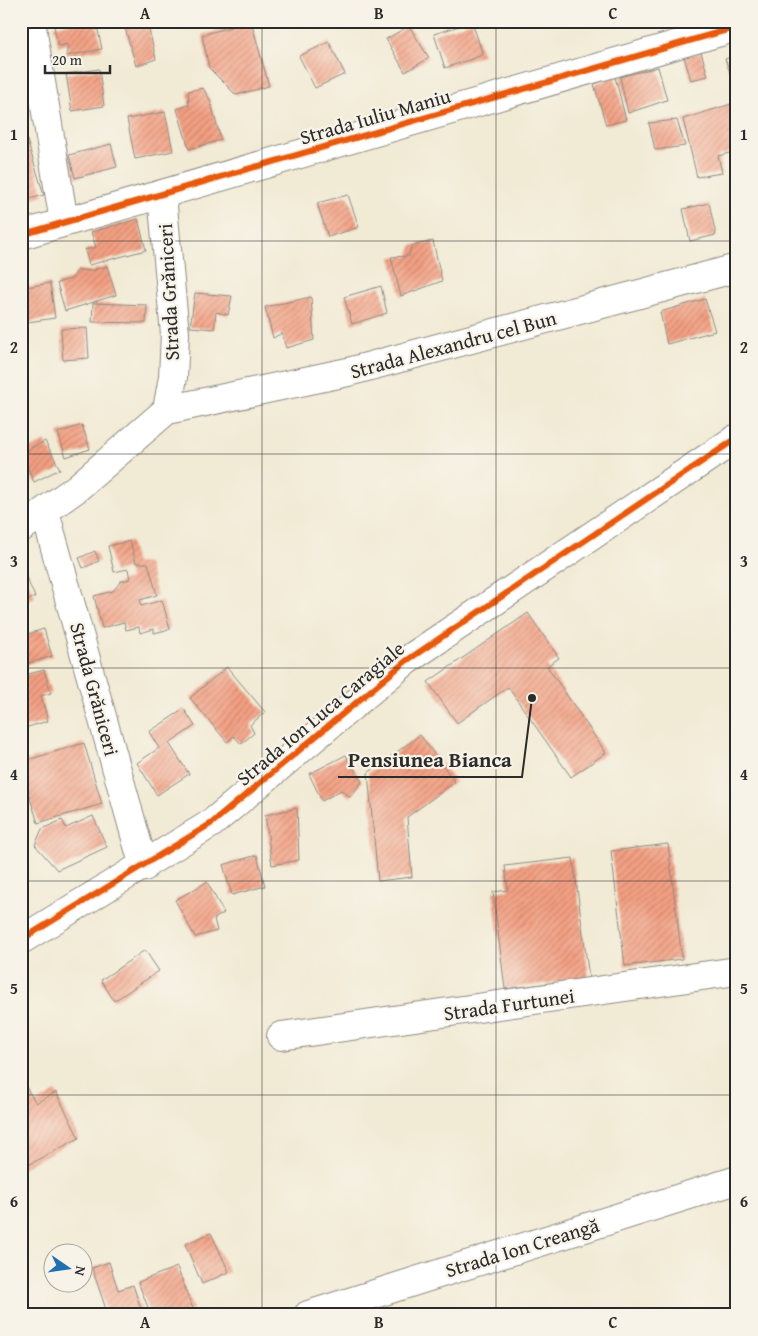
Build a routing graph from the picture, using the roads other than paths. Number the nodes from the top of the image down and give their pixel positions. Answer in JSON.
{"nodes":[{"id":1,"x":31,"y":21,"type":"edge"},
{"id":2,"x":737,"y":27,"type":"edge"},
{"id":3,"x":162,"y":196,"type":"junction"},
{"id":4,"x":64,"y":222,"type":"junction"},
{"id":5,"x":21,"y":235,"type":"edge"},
{"id":6,"x":737,"y":268,"type":"edge"},
{"id":7,"x":167,"y":410,"type":"junction"},
{"id":8,"x":737,"y":438,"type":"edge"},
{"id":9,"x":45,"y":512,"type":"junction"},
{"id":10,"x":21,"y":528,"type":"edge"},
{"id":11,"x":144,"y":867,"type":"junction"},
{"id":12,"x":21,"y":940,"type":"edge"},
{"id":13,"x":737,"y":971,"type":"edge"},
{"id":14,"x":282,"y":1036,"type":"dead end"},
{"id":15,"x":737,"y":1180,"type":"edge"},
{"id":16,"x":308,"y":1315,"type":"edge"}],
"edges":[{"from":1,"to":4,"type":"street"},
{"from":2,"to":3,"type":"street","name":"Strada Iuliu Maniu"},
{"from":3,"to":4,"type":"street","name":"Strada Iuliu Maniu"},
{"from":3,"to":7,"type":"street","name":"Strada Grăniceri"},
{"from":4,"to":5,"type":"street","name":"Strada Iuliu Maniu"},
{"from":6,"to":7,"type":"street","name":"Strada Alexandru cel Bun"},
{"from":7,"to":9,"type":"street"},
{"from":8,"to":11,"type":"street","name":"Strada Ion Luca Caragiale"},
{"from":9,"to":10,"type":"street"},
{"from":9,"to":11,"type":"street","name":"Strada Grăniceri"},
{"from":11,"to":12,"type":"street","name":"Strada Ion Luca Caragiale"},
{"from":13,"to":14,"type":"street","name":"Strada Furtunei"},
{"from":15,"to":16,"type":"street","name":"Strada Ion Creangă"}]}
